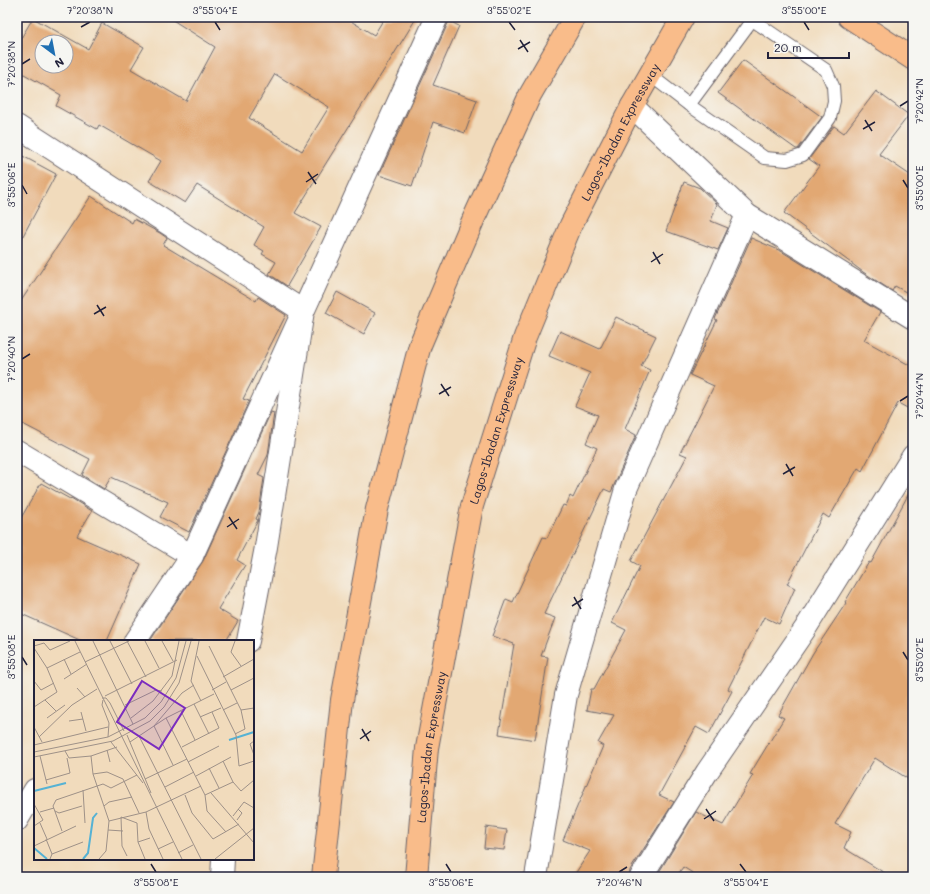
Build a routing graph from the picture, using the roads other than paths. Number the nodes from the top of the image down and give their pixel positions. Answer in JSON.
{"nodes":[{"id":1,"x":437,"y":17,"type":"edge"},
{"id":2,"x":575,"y":17,"type":"edge"},
{"id":3,"x":683,"y":17,"type":"edge"},
{"id":4,"x":849,"y":17,"type":"edge"},
{"id":5,"x":750,"y":19,"type":"edge"},
{"id":6,"x":913,"y":59,"type":"edge"},
{"id":7,"x":650,"y":75,"type":"junction"},
{"id":8,"x":689,"y":105,"type":"junction"},
{"id":9,"x":632,"y":106,"type":"junction"},
{"id":10,"x":17,"y":126,"type":"edge"},
{"id":11,"x":747,"y":215,"type":"junction"},
{"id":12,"x":302,"y":311,"type":"junction"},
{"id":13,"x":913,"y":318,"type":"edge"},
{"id":14,"x":17,"y":452,"type":"edge"},
{"id":15,"x":913,"y":456,"type":"edge"},
{"id":16,"x":192,"y":556,"type":"junction"},
{"id":17,"x":136,"y":640,"type":"edge"},
{"id":18,"x":248,"y":640,"type":"edge"},
{"id":19,"x":27,"y":793,"type":"edge"},
{"id":20,"x":17,"y":820,"type":"edge"},
{"id":21,"x":223,"y":860,"type":"edge"},
{"id":22,"x":222,"y":877,"type":"edge"},
{"id":23,"x":323,"y":877,"type":"edge"},
{"id":24,"x":416,"y":877,"type":"edge"},
{"id":25,"x":536,"y":877,"type":"edge"},
{"id":26,"x":641,"y":877,"type":"edge"}],
"edges":[{"from":1,"to":12,"type":"street"},
{"from":2,"to":23,"type":"highway"},
{"from":3,"to":7,"type":"highway","name":"Lagos-Ibadan Expressway"},
{"from":4,"to":6,"type":"highway"},
{"from":5,"to":8,"type":"lane"},
{"from":5,"to":8,"type":"lane"},
{"from":7,"to":8,"type":"lane"},
{"from":7,"to":9,"type":"highway","name":"Lagos-Ibadan Expressway"},
{"from":9,"to":11,"type":"street"},
{"from":9,"to":24,"type":"highway","name":"Lagos-Ibadan Expressway"},
{"from":10,"to":12,"type":"street"},
{"from":11,"to":13,"type":"street"},
{"from":11,"to":25,"type":"street"},
{"from":12,"to":16,"type":"street"},
{"from":12,"to":18,"type":"street"},
{"from":14,"to":16,"type":"street"},
{"from":15,"to":26,"type":"street"},
{"from":16,"to":17,"type":"street"},
{"from":19,"to":20,"type":"street"},
{"from":21,"to":22,"type":"street"}]}
